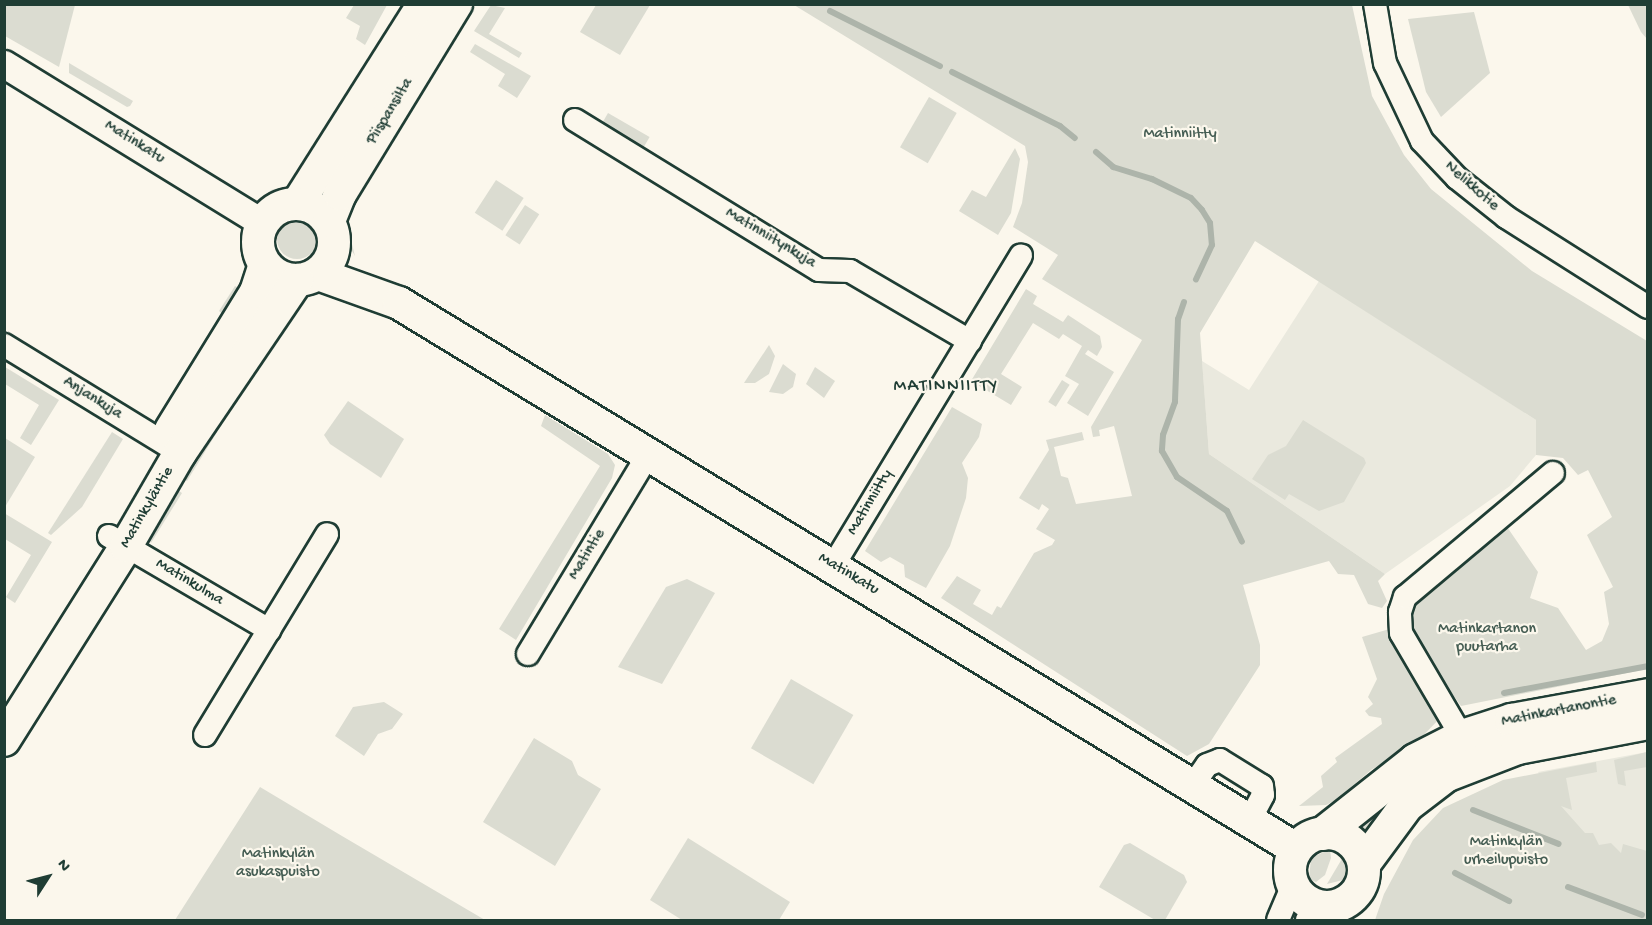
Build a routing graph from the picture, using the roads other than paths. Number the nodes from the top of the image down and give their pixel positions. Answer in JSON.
{"nodes":[{"id":1,"x":1375,"y":4,"type":"edge"},
{"id":2,"x":431,"y":10,"type":"edge"},
{"id":3,"x":4,"y":64,"type":"edge"},
{"id":4,"x":575,"y":120,"type":"dead end"},
{"id":5,"x":298,"y":203,"type":"junction"},
{"id":6,"x":262,"y":223,"type":"junction"},
{"id":7,"x":332,"y":232,"type":"junction"},
{"id":8,"x":1021,"y":256,"type":"dead end"},
{"id":9,"x":266,"y":265,"type":"junction"},
{"id":10,"x":308,"y":277,"type":"junction"},
{"id":11,"x":399,"y":303,"type":"junction"},
{"id":12,"x":1647,"y":307,"type":"edge"},
{"id":13,"x":970,"y":341,"type":"junction"},
{"id":14,"x":4,"y":345,"type":"edge"},
{"id":15,"x":172,"y":448,"type":"junction"},
{"id":16,"x":648,"y":455,"type":"junction"},
{"id":17,"x":1553,"y":474,"type":"dead end"},
{"id":18,"x":327,"y":534,"type":"dead end"},
{"id":19,"x":118,"y":541,"type":"junction"},
{"id":20,"x":833,"y":566,"type":"junction"},
{"id":21,"x":269,"y":630,"type":"junction"},
{"id":22,"x":54,"y":644,"type":"junction"},
{"id":23,"x":528,"y":654,"type":"dead end"},
{"id":24,"x":1647,"y":695,"type":"edge"},
{"id":25,"x":4,"y":708,"type":"edge"},
{"id":26,"x":1647,"y":722,"type":"edge"},
{"id":27,"x":205,"y":735,"type":"dead end"},
{"id":28,"x":4,"y":740,"type":"edge"},
{"id":29,"x":1468,"y":749,"type":"junction"},
{"id":30,"x":1310,"y":841,"type":"junction"},
{"id":31,"x":1364,"y":862,"type":"junction"},
{"id":32,"x":1293,"y":885,"type":"junction"},
{"id":33,"x":1316,"y":914,"type":"edge"},
{"id":34,"x":1278,"y":921,"type":"edge"}],
"edges":[{"from":1,"to":12,"type":"street","name":"Nelikkotie"},
{"from":2,"to":5,"type":"main road","name":"Piispansilta"},
{"from":2,"to":7,"type":"main road","name":"Piispansilta"},
{"from":3,"to":6,"type":"street","name":"Matinkatu"},
{"from":4,"to":13,"type":"street","name":"Matinniitynkuja"},
{"from":5,"to":6,"type":"main road"},
{"from":5,"to":7,"type":"main road"},
{"from":6,"to":9,"type":"main road"},
{"from":7,"to":10,"type":"main road"},
{"from":7,"to":11,"type":"main road","name":"Matinkatu"},
{"from":8,"to":13,"type":"street","name":"Matinniitty"},
{"from":9,"to":10,"type":"main road"},
{"from":9,"to":15,"type":"main road","name":"Matinkyläntie"},
{"from":10,"to":11,"type":"main road","name":"Matinkatu"},
{"from":10,"to":15,"type":"main road","name":"Matinkyläntie"},
{"from":11,"to":16,"type":"main road","name":"Matinkatu"},
{"from":13,"to":20,"type":"street","name":"Matinniitty"},
{"from":14,"to":15,"type":"street","name":"Anjankuja"},
{"from":15,"to":19,"type":"main road","name":"Matinkyläntie"},
{"from":16,"to":20,"type":"main road","name":"Matinkatu"},
{"from":16,"to":23,"type":"street","name":"Matintie"},
{"from":17,"to":29,"type":"street"},
{"from":18,"to":21,"type":"street"},
{"from":19,"to":21,"type":"street","name":"Matinkulma"},
{"from":19,"to":22,"type":"main road","name":"Matinkyläntie"},
{"from":20,"to":30,"type":"main road","name":"Matinkatu"},
{"from":21,"to":27,"type":"street"},
{"from":22,"to":25,"type":"main road","name":"Matinkyläntie"},
{"from":22,"to":28,"type":"main road","name":"Matinkyläntie"},
{"from":24,"to":29,"type":"main road","name":"Matinkartanontie"},
{"from":26,"to":29,"type":"main road","name":"Matinkartanontie"},
{"from":29,"to":30,"type":"main road","name":"Matinkartanontie"},
{"from":29,"to":31,"type":"main road","name":"Matinkartanontie"},
{"from":30,"to":31,"type":"main road"},
{"from":30,"to":32,"type":"main road"},
{"from":31,"to":33,"type":"main road"},
{"from":32,"to":33,"type":"main road"},
{"from":32,"to":34,"type":"street"}]}
